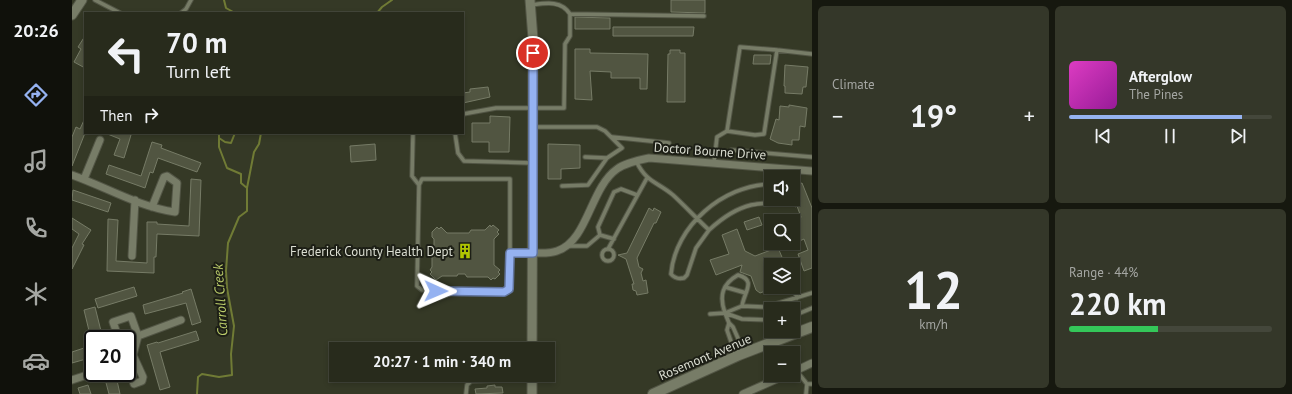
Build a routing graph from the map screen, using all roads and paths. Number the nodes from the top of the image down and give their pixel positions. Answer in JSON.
{"nodes":[{"id":1,"x":82,"y":0,"type":"edge"},
{"id":2,"x":95,"y":0,"type":"edge"},
{"id":3,"x":191,"y":0,"type":"edge"},
{"id":4,"x":530,"y":2,"type":"edge"},
{"id":5,"x":118,"y":12,"type":"edge"},
{"id":6,"x":182,"y":12,"type":"edge"},
{"id":7,"x":570,"y":14,"type":"junction"},
{"id":8,"x":72,"y":15,"type":"edge"},
{"id":9,"x":704,"y":16,"type":"dead end"},
{"id":10,"x":777,"y":50,"type":"junction"},
{"id":11,"x":812,"y":54,"type":"edge"},
{"id":12,"x":533,"y":108,"type":"junction"},
{"id":13,"x":464,"y":114,"type":"edge"},
{"id":14,"x":533,"y":127,"type":"junction"},
{"id":15,"x":727,"y":131,"type":"junction"},
{"id":16,"x":412,"y":134,"type":"edge"},
{"id":17,"x":455,"y":134,"type":"edge"},
{"id":18,"x":612,"y":137,"type":"junction"},
{"id":19,"x":100,"y":140,"type":"dead end"},
{"id":20,"x":669,"y":143,"type":"dead end"},
{"id":21,"x":732,"y":150,"type":"dead end"},
{"id":22,"x":584,"y":157,"type":"dead end"},
{"id":23,"x":812,"y":157,"type":"edge"},
{"id":24,"x":607,"y":158,"type":"junction"},
{"id":25,"x":636,"y":161,"type":"junction"},
{"id":26,"x":714,"y":162,"type":"junction"},
{"id":27,"x":533,"y":163,"type":"junction"},
{"id":28,"x":780,"y":168,"type":"joint"},
{"id":29,"x":812,"y":171,"type":"edge"},
{"id":30,"x":72,"y":175,"type":"edge"},
{"id":31,"x":647,"y":178,"type":"junction"},
{"id":32,"x":84,"y":179,"type":"junction"},
{"id":33,"x":419,"y":185,"type":"junction"},
{"id":34,"x":764,"y":185,"type":"edge"},
{"id":35,"x":562,"y":186,"type":"dead end"},
{"id":36,"x":637,"y":196,"type":"junction"},
{"id":37,"x":135,"y":200,"type":"junction"},
{"id":38,"x":764,"y":203,"type":"edge"},
{"id":39,"x":152,"y":207,"type":"junction"},
{"id":40,"x":697,"y":219,"type":"junction"},
{"id":41,"x":709,"y":230,"type":"junction"},
{"id":42,"x":600,"y":235,"type":"junction"},
{"id":43,"x":614,"y":239,"type":"junction"},
{"id":44,"x":568,"y":246,"type":"junction"},
{"id":45,"x":608,"y":249,"type":"dead end"},
{"id":46,"x":510,"y":253,"type":"junction"},
{"id":47,"x":533,"y":253,"type":"junction"},
{"id":48,"x":132,"y":256,"type":"dead end"},
{"id":49,"x":725,"y":287,"type":"junction"},
{"id":50,"x":746,"y":292,"type":"junction"},
{"id":51,"x":812,"y":293,"type":"edge"},
{"id":52,"x":796,"y":294,"type":"edge"},
{"id":53,"x":797,"y":298,"type":"junction"},
{"id":54,"x":742,"y":306,"type":"junction"},
{"id":55,"x":812,"y":308,"type":"edge"},
{"id":56,"x":725,"y":313,"type":"junction"},
{"id":57,"x":800,"y":313,"type":"edge"},
{"id":58,"x":710,"y":314,"type":"dead end"},
{"id":59,"x":181,"y":320,"type":"dead end"},
{"id":60,"x":764,"y":320,"type":"edge"},
{"id":61,"x":729,"y":323,"type":"junction"},
{"id":62,"x":812,"y":327,"type":"edge"},
{"id":63,"x":116,"y":330,"type":"edge"},
{"id":64,"x":136,"y":330,"type":"edge"},
{"id":65,"x":136,"y":330,"type":"edge"},
{"id":66,"x":138,"y":336,"type":"junction"},
{"id":67,"x":532,"y":342,"type":"edge"},
{"id":68,"x":136,"y":344,"type":"edge"},
{"id":69,"x":740,"y":355,"type":"junction"},
{"id":70,"x":136,"y":362,"type":"edge"},
{"id":71,"x":812,"y":363,"type":"edge"},
{"id":72,"x":800,"y":369,"type":"edge"},
{"id":73,"x":84,"y":376,"type":"edge"},
{"id":74,"x":800,"y":376,"type":"edge"},
{"id":75,"x":72,"y":380,"type":"edge"},
{"id":76,"x":133,"y":382,"type":"edge"},
{"id":77,"x":470,"y":382,"type":"edge"},
{"id":78,"x":532,"y":382,"type":"edge"},
{"id":79,"x":770,"y":382,"type":"edge"},
{"id":80,"x":807,"y":384,"type":"junction"},
{"id":81,"x":812,"y":384,"type":"edge"},
{"id":82,"x":466,"y":394,"type":"edge"},
{"id":83,"x":532,"y":394,"type":"edge"},
{"id":84,"x":652,"y":394,"type":"edge"},
{"id":85,"x":742,"y":394,"type":"edge"},
{"id":86,"x":806,"y":394,"type":"edge"}],
"edges":[{"from":1,"to":8,"type":"street"},
{"from":2,"to":5,"type":"lane"},
{"from":3,"to":6,"type":"lane"},
{"from":4,"to":7,"type":"lane"},
{"from":4,"to":12,"type":"street"},
{"from":7,"to":9,"type":"lane"},
{"from":7,"to":12,"type":"lane"},
{"from":10,"to":11,"type":"lane"},
{"from":10,"to":15,"type":"lane"},
{"from":10,"to":15,"type":"lane"},
{"from":12,"to":13,"type":"lane"},
{"from":12,"to":14,"type":"street"},
{"from":14,"to":18,"type":"lane"},
{"from":14,"to":27,"type":"street"},
{"from":15,"to":26,"type":"lane"},
{"from":16,"to":33,"type":"lane"},
{"from":17,"to":27,"type":"lane"},
{"from":18,"to":20,"type":"lane"},
{"from":18,"to":24,"type":"lane"},
{"from":19,"to":32,"type":"street"},
{"from":21,"to":23,"type":"lane"},
{"from":22,"to":24,"type":"lane"},
{"from":24,"to":35,"type":"lane"},
{"from":25,"to":26,"type":"street","name":"Doctor Bourne Drive"},
{"from":25,"to":31,"type":"lane"},
{"from":25,"to":44,"type":"street","name":"Doctor Bourne Drive"},
{"from":26,"to":28,"type":"street","name":"Doctor Bourne Drive"},
{"from":27,"to":47,"type":"street"},
{"from":28,"to":29,"type":"street","name":"Doctor Bourne Drive"},
{"from":30,"to":32,"type":"street"},
{"from":31,"to":36,"type":"lane"},
{"from":31,"to":40,"type":"lane"},
{"from":32,"to":37,"type":"street"},
{"from":33,"to":46,"type":"lane"},
{"from":33,"to":46,"type":"lane"},
{"from":34,"to":40,"type":"lane"},
{"from":36,"to":42,"type":"lane"},
{"from":36,"to":43,"type":"lane"},
{"from":37,"to":39,"type":"street"},
{"from":37,"to":48,"type":"street"},
{"from":38,"to":41,"type":"lane"},
{"from":39,"to":39,"type":"street"},
{"from":40,"to":41,"type":"lane"},
{"from":40,"to":41,"type":"lane"},
{"from":42,"to":43,"type":"lane"},
{"from":42,"to":44,"type":"lane"},
{"from":43,"to":45,"type":"lane"},
{"from":44,"to":47,"type":"street"},
{"from":46,"to":47,"type":"lane"},
{"from":47,"to":67,"type":"street"},
{"from":49,"to":50,"type":"lane"},
{"from":49,"to":50,"type":"lane"},
{"from":49,"to":56,"type":"lane"},
{"from":50,"to":54,"type":"lane"},
{"from":51,"to":53,"type":"lane"},
{"from":52,"to":53,"type":"lane"},
{"from":53,"to":54,"type":"lane"},
{"from":54,"to":56,"type":"lane"},
{"from":55,"to":57,"type":"lane"},
{"from":56,"to":58,"type":"lane"},
{"from":56,"to":60,"type":"lane"},
{"from":56,"to":61,"type":"lane"},
{"from":59,"to":66,"type":"street"},
{"from":61,"to":69,"type":"lane"},
{"from":61,"to":69,"type":"lane"},
{"from":62,"to":69,"type":"main road","name":"Rosemont Avenue"},
{"from":63,"to":64,"type":"street"},
{"from":65,"to":66,"type":"street"},
{"from":66,"to":68,"type":"street"},
{"from":69,"to":84,"type":"main road","name":"Rosemont Avenue"},
{"from":70,"to":76,"type":"street"},
{"from":71,"to":72,"type":"street"},
{"from":73,"to":75,"type":"street"},
{"from":74,"to":80,"type":"lane"},
{"from":77,"to":82,"type":"lane"},
{"from":78,"to":83,"type":"street"},
{"from":79,"to":85,"type":"street"},
{"from":80,"to":81,"type":"lane"},
{"from":80,"to":86,"type":"lane"}]}
